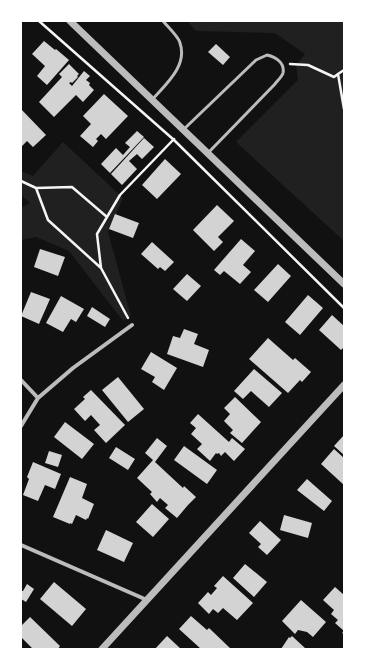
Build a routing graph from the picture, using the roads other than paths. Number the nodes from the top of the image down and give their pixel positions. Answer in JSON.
{"nodes":[{"id":1,"x":70,"y":21,"type":"edge"},
{"id":2,"x":163,"y":21,"type":"edge"},
{"id":3,"x":152,"y":100,"type":"junction"},
{"id":4,"x":183,"y":130,"type":"junction"},
{"id":5,"x":208,"y":153,"type":"junction"},
{"id":6,"x":344,"y":284,"type":"edge"},
{"id":7,"x":132,"y":326,"type":"road end"},
{"id":8,"x":21,"y":380,"type":"edge"},
{"id":9,"x":344,"y":385,"type":"edge"},
{"id":10,"x":38,"y":398,"type":"junction"},
{"id":11,"x":21,"y":426,"type":"edge"},
{"id":12,"x":21,"y":545,"type":"edge"},
{"id":13,"x":146,"y":600,"type":"junction"},
{"id":14,"x":102,"y":649,"type":"edge"}],
"edges":[{"from":1,"to":3,"type":"street"},
{"from":2,"to":3,"type":"lane"},
{"from":3,"to":4,"type":"street"},
{"from":4,"to":5,"type":"street"},
{"from":4,"to":5,"type":"lane"},
{"from":5,"to":6,"type":"street"},
{"from":7,"to":10,"type":"street"},
{"from":8,"to":10,"type":"street"},
{"from":9,"to":13,"type":"street"},
{"from":10,"to":11,"type":"street"},
{"from":12,"to":13,"type":"street"},
{"from":13,"to":14,"type":"street"}]}
